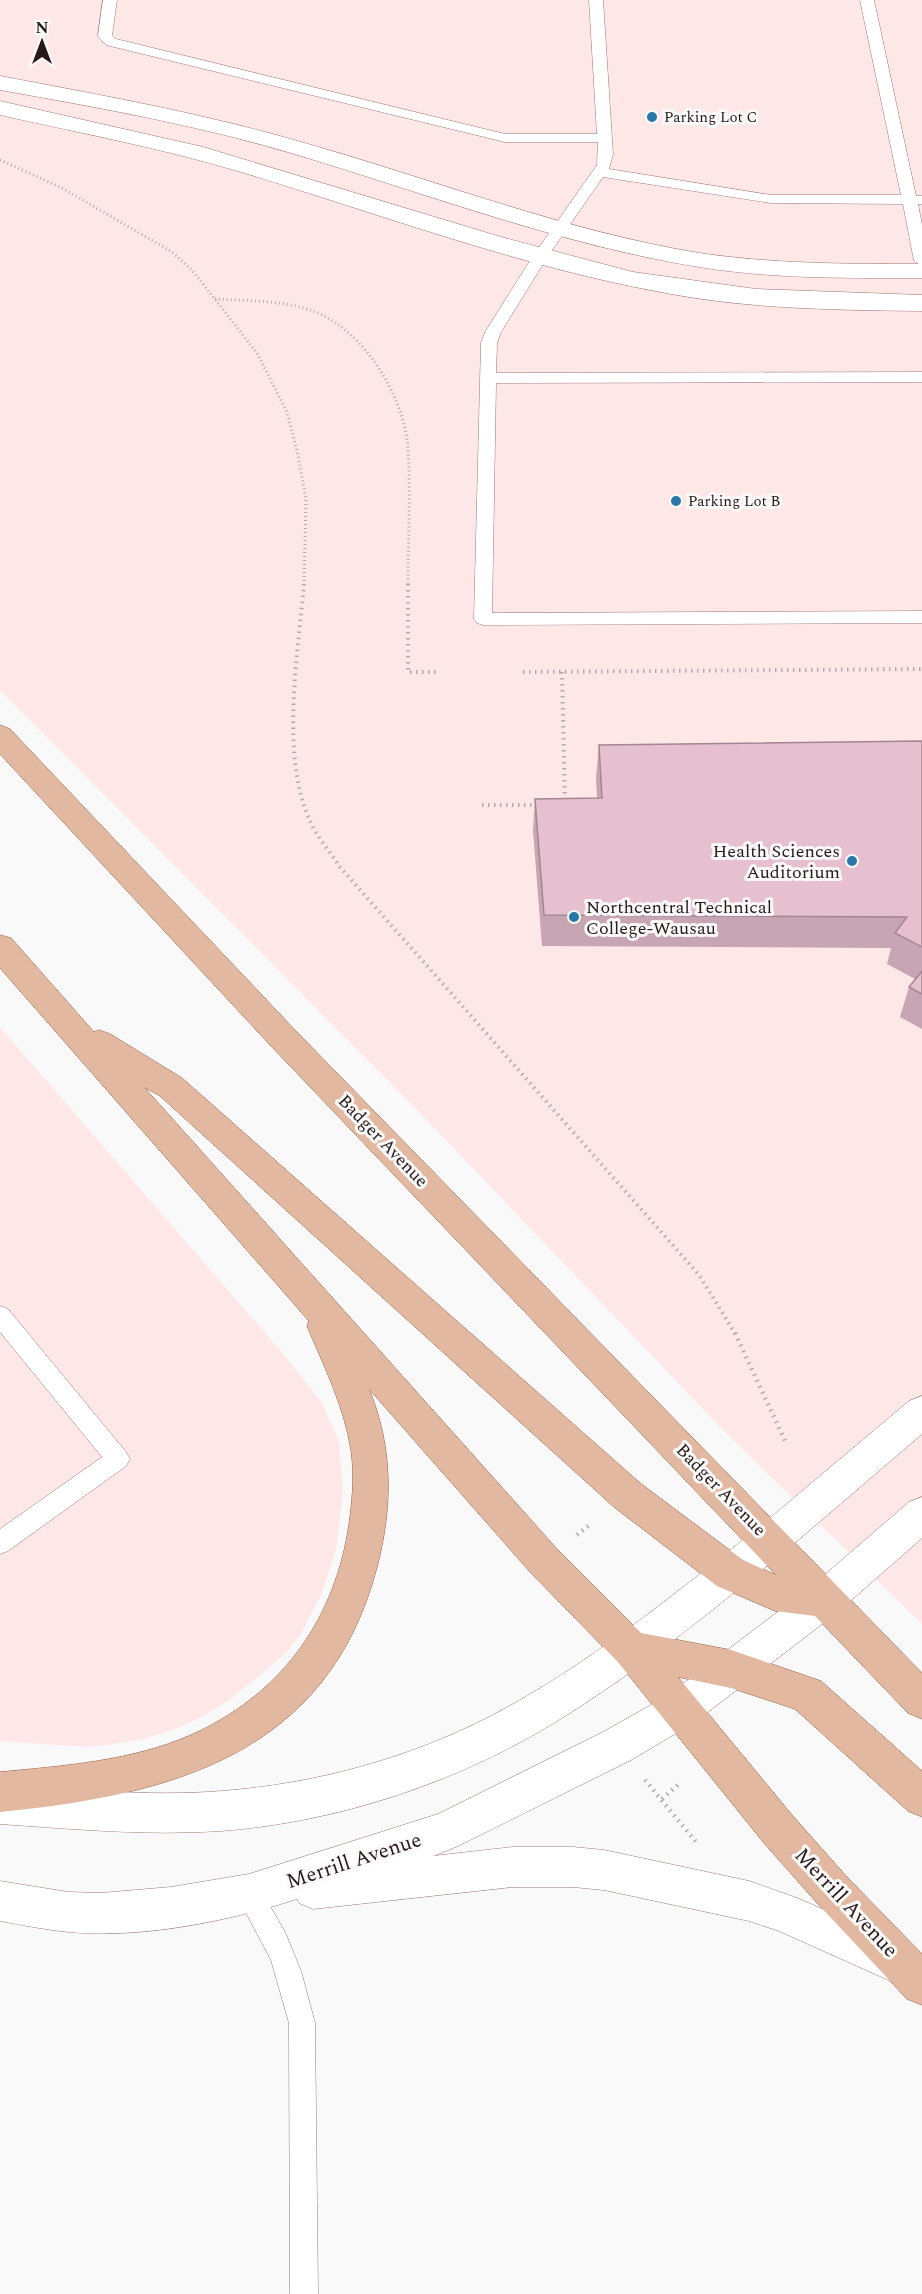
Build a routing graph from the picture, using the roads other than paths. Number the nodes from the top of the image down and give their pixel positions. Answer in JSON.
{"nodes":[{"id":1,"x":110,"y":0,"type":"edge"},
{"id":2,"x":596,"y":0,"type":"edge"},
{"id":3,"x":867,"y":0,"type":"edge"},
{"id":4,"x":0,"y":83,"type":"edge"},
{"id":5,"x":0,"y":108,"type":"edge"},
{"id":6,"x":605,"y":138,"type":"junction"},
{"id":7,"x":600,"y":172,"type":"junction"},
{"id":8,"x":915,"y":200,"type":"edge"},
{"id":9,"x":561,"y":229,"type":"junction"},
{"id":10,"x":541,"y":256,"type":"junction"},
{"id":11,"x":922,"y":261,"type":"edge"},
{"id":12,"x":922,"y":272,"type":"edge"},
{"id":13,"x":922,"y":303,"type":"edge"},
{"id":14,"x":922,"y":377,"type":"edge"},
{"id":15,"x":487,"y":378,"type":"junction"},
{"id":16,"x":922,"y":617,"type":"edge"},
{"id":17,"x":0,"y":736,"type":"edge"},
{"id":18,"x":0,"y":947,"type":"edge"},
{"id":19,"x":70,"y":1025,"type":"junction"},
{"id":20,"x":314,"y":1302,"type":"junction"},
{"id":21,"x":0,"y":1316,"type":"edge"},
{"id":22,"x":922,"y":1412,"type":"edge"},
{"id":23,"x":922,"y":1514,"type":"edge"},
{"id":24,"x":770,"y":1541,"type":"junction"},
{"id":25,"x":0,"y":1543,"type":"edge"},
{"id":26,"x":729,"y":1573,"type":"junction"},
{"id":27,"x":826,"y":1598,"type":"junction"},
{"id":28,"x":631,"y":1648,"type":"junction"},
{"id":29,"x":731,"y":1669,"type":"junction"},
{"id":30,"x":922,"y":1700,"type":"edge"},
{"id":31,"x":681,"y":1709,"type":"junction"},
{"id":32,"x":0,"y":1792,"type":"edge"},
{"id":33,"x":922,"y":1797,"type":"edge"},
{"id":34,"x":0,"y":1804,"type":"edge"},
{"id":35,"x":249,"y":1894,"type":"junction"},
{"id":36,"x":0,"y":1901,"type":"edge"},
{"id":37,"x":914,"y":1975,"type":"edge"},
{"id":38,"x":304,"y":2294,"type":"edge"}],
"edges":[{"from":1,"to":6,"type":"lane"},
{"from":2,"to":6,"type":"lane"},
{"from":3,"to":8,"type":"lane"},
{"from":4,"to":9,"type":"street"},
{"from":5,"to":10,"type":"street"},
{"from":6,"to":7,"type":"lane"},
{"from":7,"to":8,"type":"lane"},
{"from":7,"to":9,"type":"lane"},
{"from":8,"to":11,"type":"lane"},
{"from":9,"to":10,"type":"lane"},
{"from":9,"to":12,"type":"street"},
{"from":10,"to":13,"type":"street"},
{"from":10,"to":15,"type":"lane"},
{"from":14,"to":15,"type":"lane"},
{"from":15,"to":16,"type":"lane"},
{"from":17,"to":24,"type":"main road","name":"Badger Avenue"},
{"from":18,"to":19,"type":"main road"},
{"from":19,"to":20,"type":"main road"},
{"from":19,"to":26,"type":"main road"},
{"from":20,"to":28,"type":"main road"},
{"from":20,"to":32,"type":"main road"},
{"from":21,"to":25,"type":"lane"},
{"from":22,"to":24,"type":"street"},
{"from":23,"to":27,"type":"street","name":"Merrill Avenue"},
{"from":24,"to":26,"type":"street"},
{"from":24,"to":27,"type":"main road"},
{"from":26,"to":27,"type":"main road"},
{"from":26,"to":28,"type":"street"},
{"from":27,"to":29,"type":"street","name":"Merrill Avenue"},
{"from":27,"to":30,"type":"main road"},
{"from":28,"to":29,"type":"main road"},
{"from":28,"to":31,"type":"main road","name":"Merrill Avenue"},
{"from":28,"to":34,"type":"street"},
{"from":29,"to":31,"type":"street","name":"Merrill Avenue"},
{"from":29,"to":33,"type":"main road"},
{"from":31,"to":35,"type":"street","name":"Merrill Avenue"},
{"from":31,"to":37,"type":"main road","name":"Merrill Avenue"},
{"from":35,"to":36,"type":"street","name":"Merrill Avenue"},
{"from":35,"to":37,"type":"street"},
{"from":35,"to":38,"type":"lane"}]}
